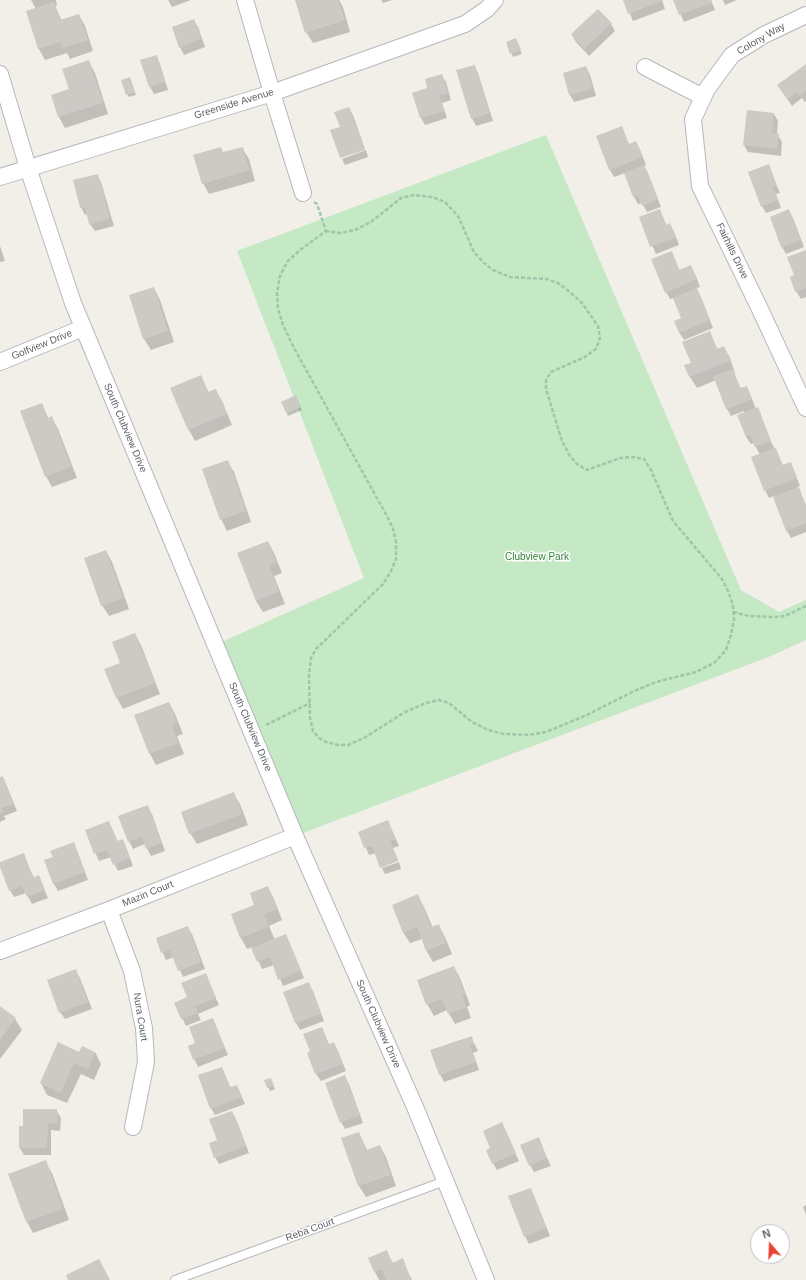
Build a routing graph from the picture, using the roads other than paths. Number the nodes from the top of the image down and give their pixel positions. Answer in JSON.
{"nodes":[{"id":1,"x":245,"y":0,"type":"edge"},
{"id":2,"x":495,"y":0,"type":"edge"},
{"id":3,"x":806,"y":15,"type":"edge"},
{"id":4,"x":645,"y":67,"type":"dead end"},
{"id":5,"x":0,"y":74,"type":"edge"},
{"id":6,"x":272,"y":93,"type":"junction"},
{"id":7,"x":705,"y":93,"type":"junction"},
{"id":8,"x":28,"y":168,"type":"junction"},
{"id":9,"x":0,"y":177,"type":"edge"},
{"id":10,"x":303,"y":193,"type":"road end"},
{"id":11,"x":83,"y":328,"type":"junction"},
{"id":12,"x":0,"y":362,"type":"edge"},
{"id":13,"x":806,"y":408,"type":"edge"},
{"id":14,"x":295,"y":836,"type":"junction"},
{"id":15,"x":109,"y":910,"type":"junction"},
{"id":16,"x":0,"y":951,"type":"edge"},
{"id":17,"x":133,"y":1127,"type":"dead end"},
{"id":18,"x":445,"y":1181,"type":"junction"},
{"id":19,"x":176,"y":1280,"type":"edge"},
{"id":20,"x":486,"y":1280,"type":"edge"}],
"edges":[{"from":1,"to":6,"type":"street"},
{"from":2,"to":6,"type":"street","name":"Greenside Avenue"},
{"from":3,"to":7,"type":"street","name":"Colony Way"},
{"from":4,"to":7,"type":"street"},
{"from":5,"to":8,"type":"street","name":"South Clubview Drive"},
{"from":6,"to":8,"type":"street","name":"Greenside Avenue"},
{"from":6,"to":10,"type":"street"},
{"from":7,"to":13,"type":"street","name":"Fairhills Drive"},
{"from":8,"to":9,"type":"street","name":"Greenside Avenue"},
{"from":8,"to":11,"type":"street","name":"South Clubview Drive"},
{"from":11,"to":12,"type":"street","name":"Golfview Drive"},
{"from":11,"to":14,"type":"street","name":"South Clubview Drive"},
{"from":14,"to":15,"type":"street","name":"Mazin Court"},
{"from":14,"to":18,"type":"street","name":"South Clubview Drive"},
{"from":15,"to":16,"type":"street","name":"Mazin Court"},
{"from":15,"to":17,"type":"street","name":"Nura Court"},
{"from":18,"to":19,"type":"lane","name":"Reba Court"},
{"from":18,"to":20,"type":"street","name":"South Clubview Drive"}]}
